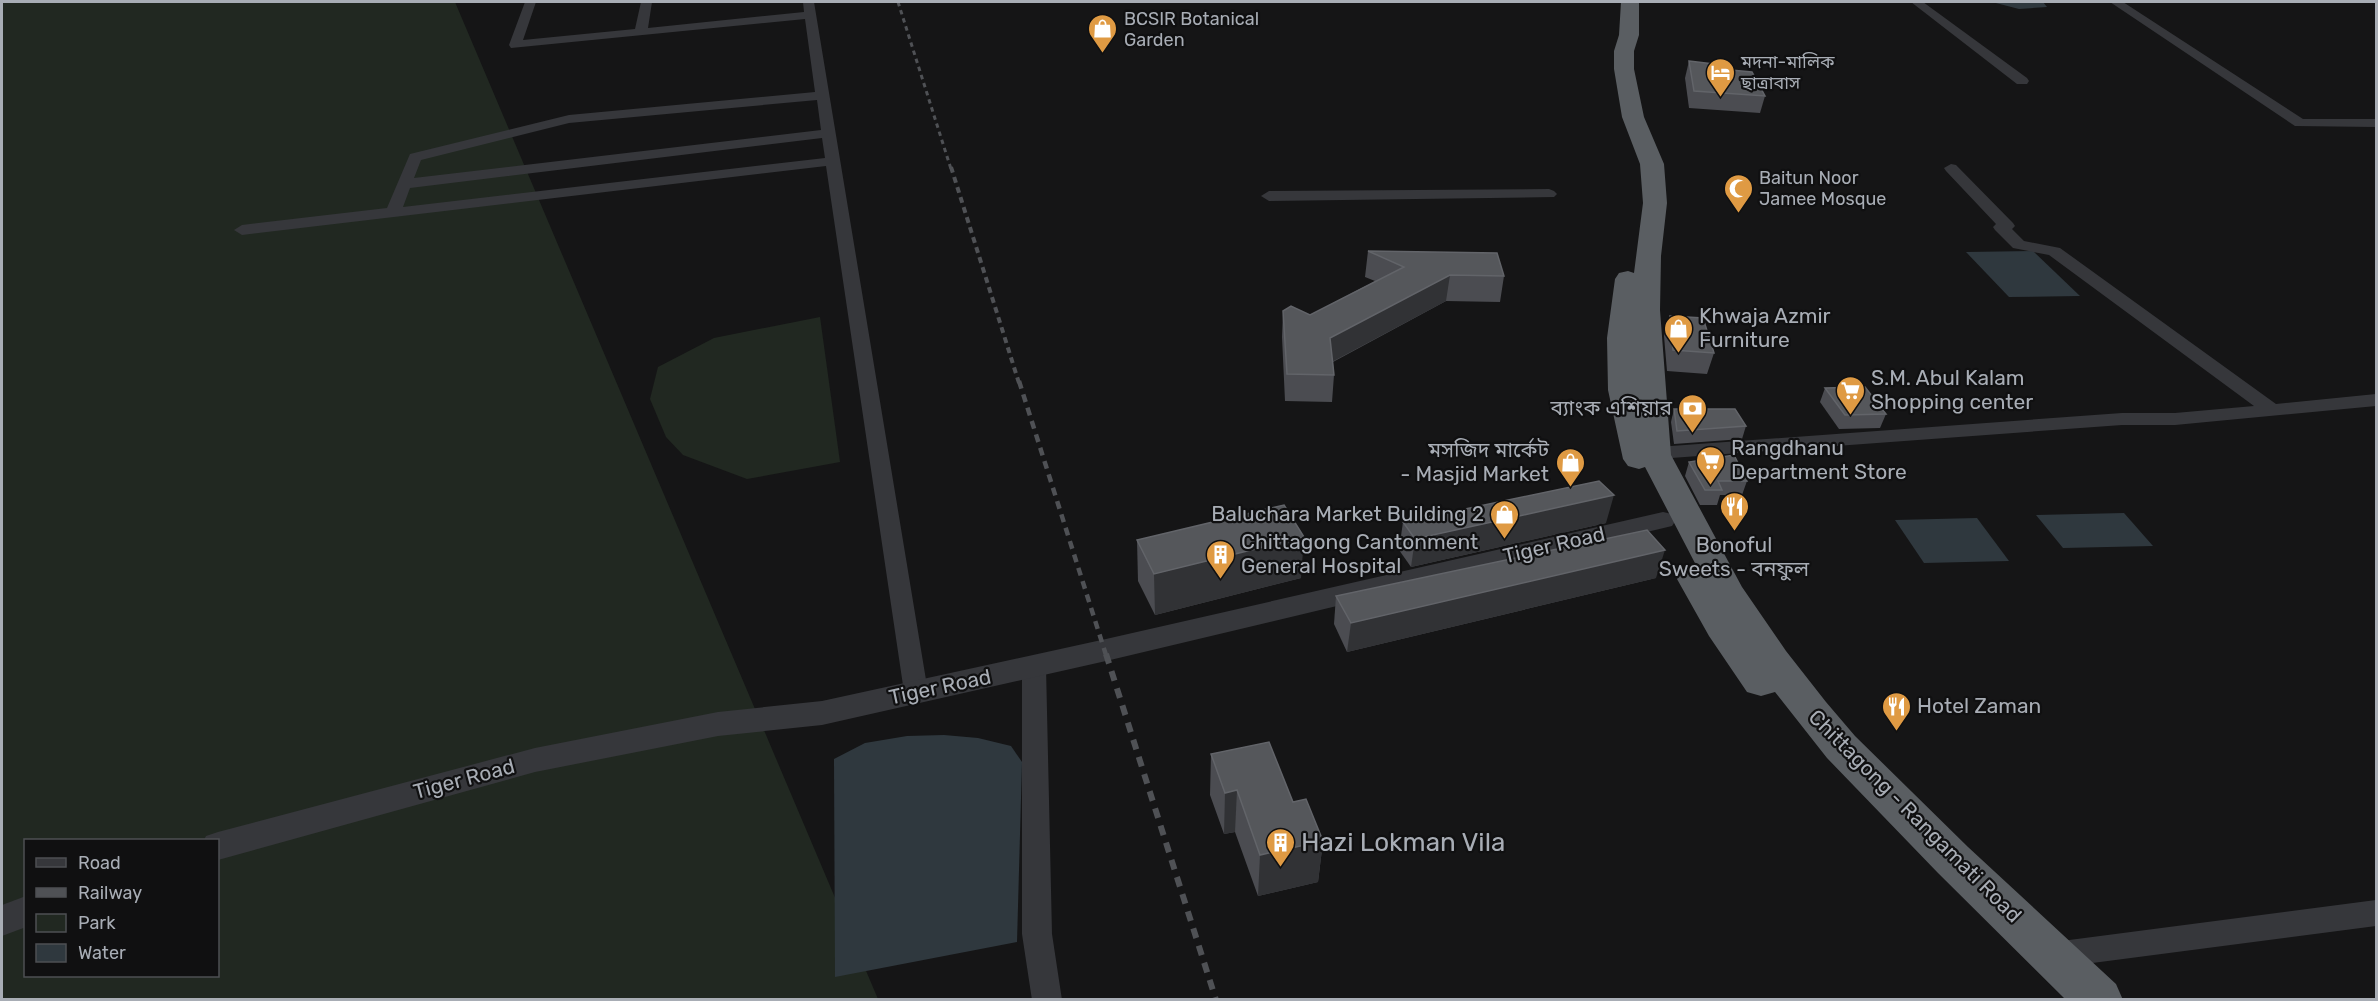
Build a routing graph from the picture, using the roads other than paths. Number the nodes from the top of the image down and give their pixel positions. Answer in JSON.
{"nodes":[{"id":1,"x":530,"y":2,"type":"edge"},
{"id":2,"x":646,"y":2,"type":"edge"},
{"id":3,"x":1614,"y":2,"type":"edge"},
{"id":4,"x":1630,"y":2,"type":"edge"},
{"id":5,"x":1916,"y":2,"type":"edge"},
{"id":6,"x":2116,"y":2,"type":"edge"},
{"id":7,"x":809,"y":8,"type":"edge"},
{"id":8,"x":641,"y":31,"type":"junction"},
{"id":9,"x":2022,"y":81,"type":"dead end"},
{"id":10,"x":824,"y":94,"type":"junction"},
{"id":11,"x":2376,"y":123,"type":"edge"},
{"id":12,"x":829,"y":133,"type":"junction"},
{"id":13,"x":833,"y":160,"type":"junction"},
{"id":14,"x":1951,"y":168,"type":"dead end"},
{"id":15,"x":405,"y":184,"type":"junction"},
{"id":16,"x":1549,"y":194,"type":"dead end"},
{"id":17,"x":1269,"y":196,"type":"dead end"},
{"id":18,"x":393,"y":212,"type":"junction"},
{"id":19,"x":242,"y":230,"type":"dead end"},
{"id":20,"x":2376,"y":400,"type":"edge"},
{"id":21,"x":2272,"y":410,"type":"junction"},
{"id":22,"x":1646,"y":454,"type":"junction"},
{"id":23,"x":1663,"y":520,"type":"junction"},
{"id":24,"x":1034,"y":667,"type":"junction"},
{"id":25,"x":916,"y":692,"type":"junction"},
{"id":26,"x":219,"y":846,"type":"edge"},
{"id":27,"x":24,"y":912,"type":"edge"},
{"id":28,"x":2376,"y":914,"type":"edge"},
{"id":29,"x":2,"y":921,"type":"edge"},
{"id":30,"x":2044,"y":957,"type":"junction"},
{"id":31,"x":1047,"y":999,"type":"edge"},
{"id":32,"x":2068,"y":999,"type":"edge"},
{"id":33,"x":2098,"y":999,"type":"edge"}],
"edges":[{"from":1,"to":8,"type":"street"},
{"from":2,"to":8,"type":"street"},
{"from":3,"to":22,"type":"highway","name":"Chittagong - Rangamati Road"},
{"from":4,"to":22,"type":"highway","name":"Chittagong - Rangamati Road"},
{"from":5,"to":9,"type":"street"},
{"from":6,"to":11,"type":"street"},
{"from":7,"to":8,"type":"street"},
{"from":7,"to":10,"type":"street"},
{"from":10,"to":12,"type":"street"},
{"from":10,"to":15,"type":"street"},
{"from":12,"to":13,"type":"street"},
{"from":12,"to":15,"type":"street"},
{"from":13,"to":18,"type":"street"},
{"from":13,"to":25,"type":"street"},
{"from":14,"to":21,"type":"street"},
{"from":15,"to":18,"type":"street"},
{"from":16,"to":17,"type":"street"},
{"from":18,"to":19,"type":"street"},
{"from":20,"to":21,"type":"street"},
{"from":21,"to":22,"type":"street"},
{"from":22,"to":23,"type":"highway","name":"Chittagong - Rangamati Road"},
{"from":22,"to":30,"type":"highway","name":"Chittagong - Rangamati Road"},
{"from":23,"to":24,"type":"street","name":"Tiger Road"},
{"from":23,"to":30,"type":"highway","name":"Chittagong - Rangamati Road"},
{"from":24,"to":25,"type":"street","name":"Tiger Road"},
{"from":24,"to":31,"type":"street"},
{"from":25,"to":26,"type":"street","name":"Tiger Road"},
{"from":27,"to":29,"type":"street"},
{"from":28,"to":30,"type":"street"},
{"from":30,"to":32,"type":"highway","name":"Chittagong - Rangamati Road"},
{"from":30,"to":33,"type":"highway","name":"Chittagong - Rangamati Road"}]}
